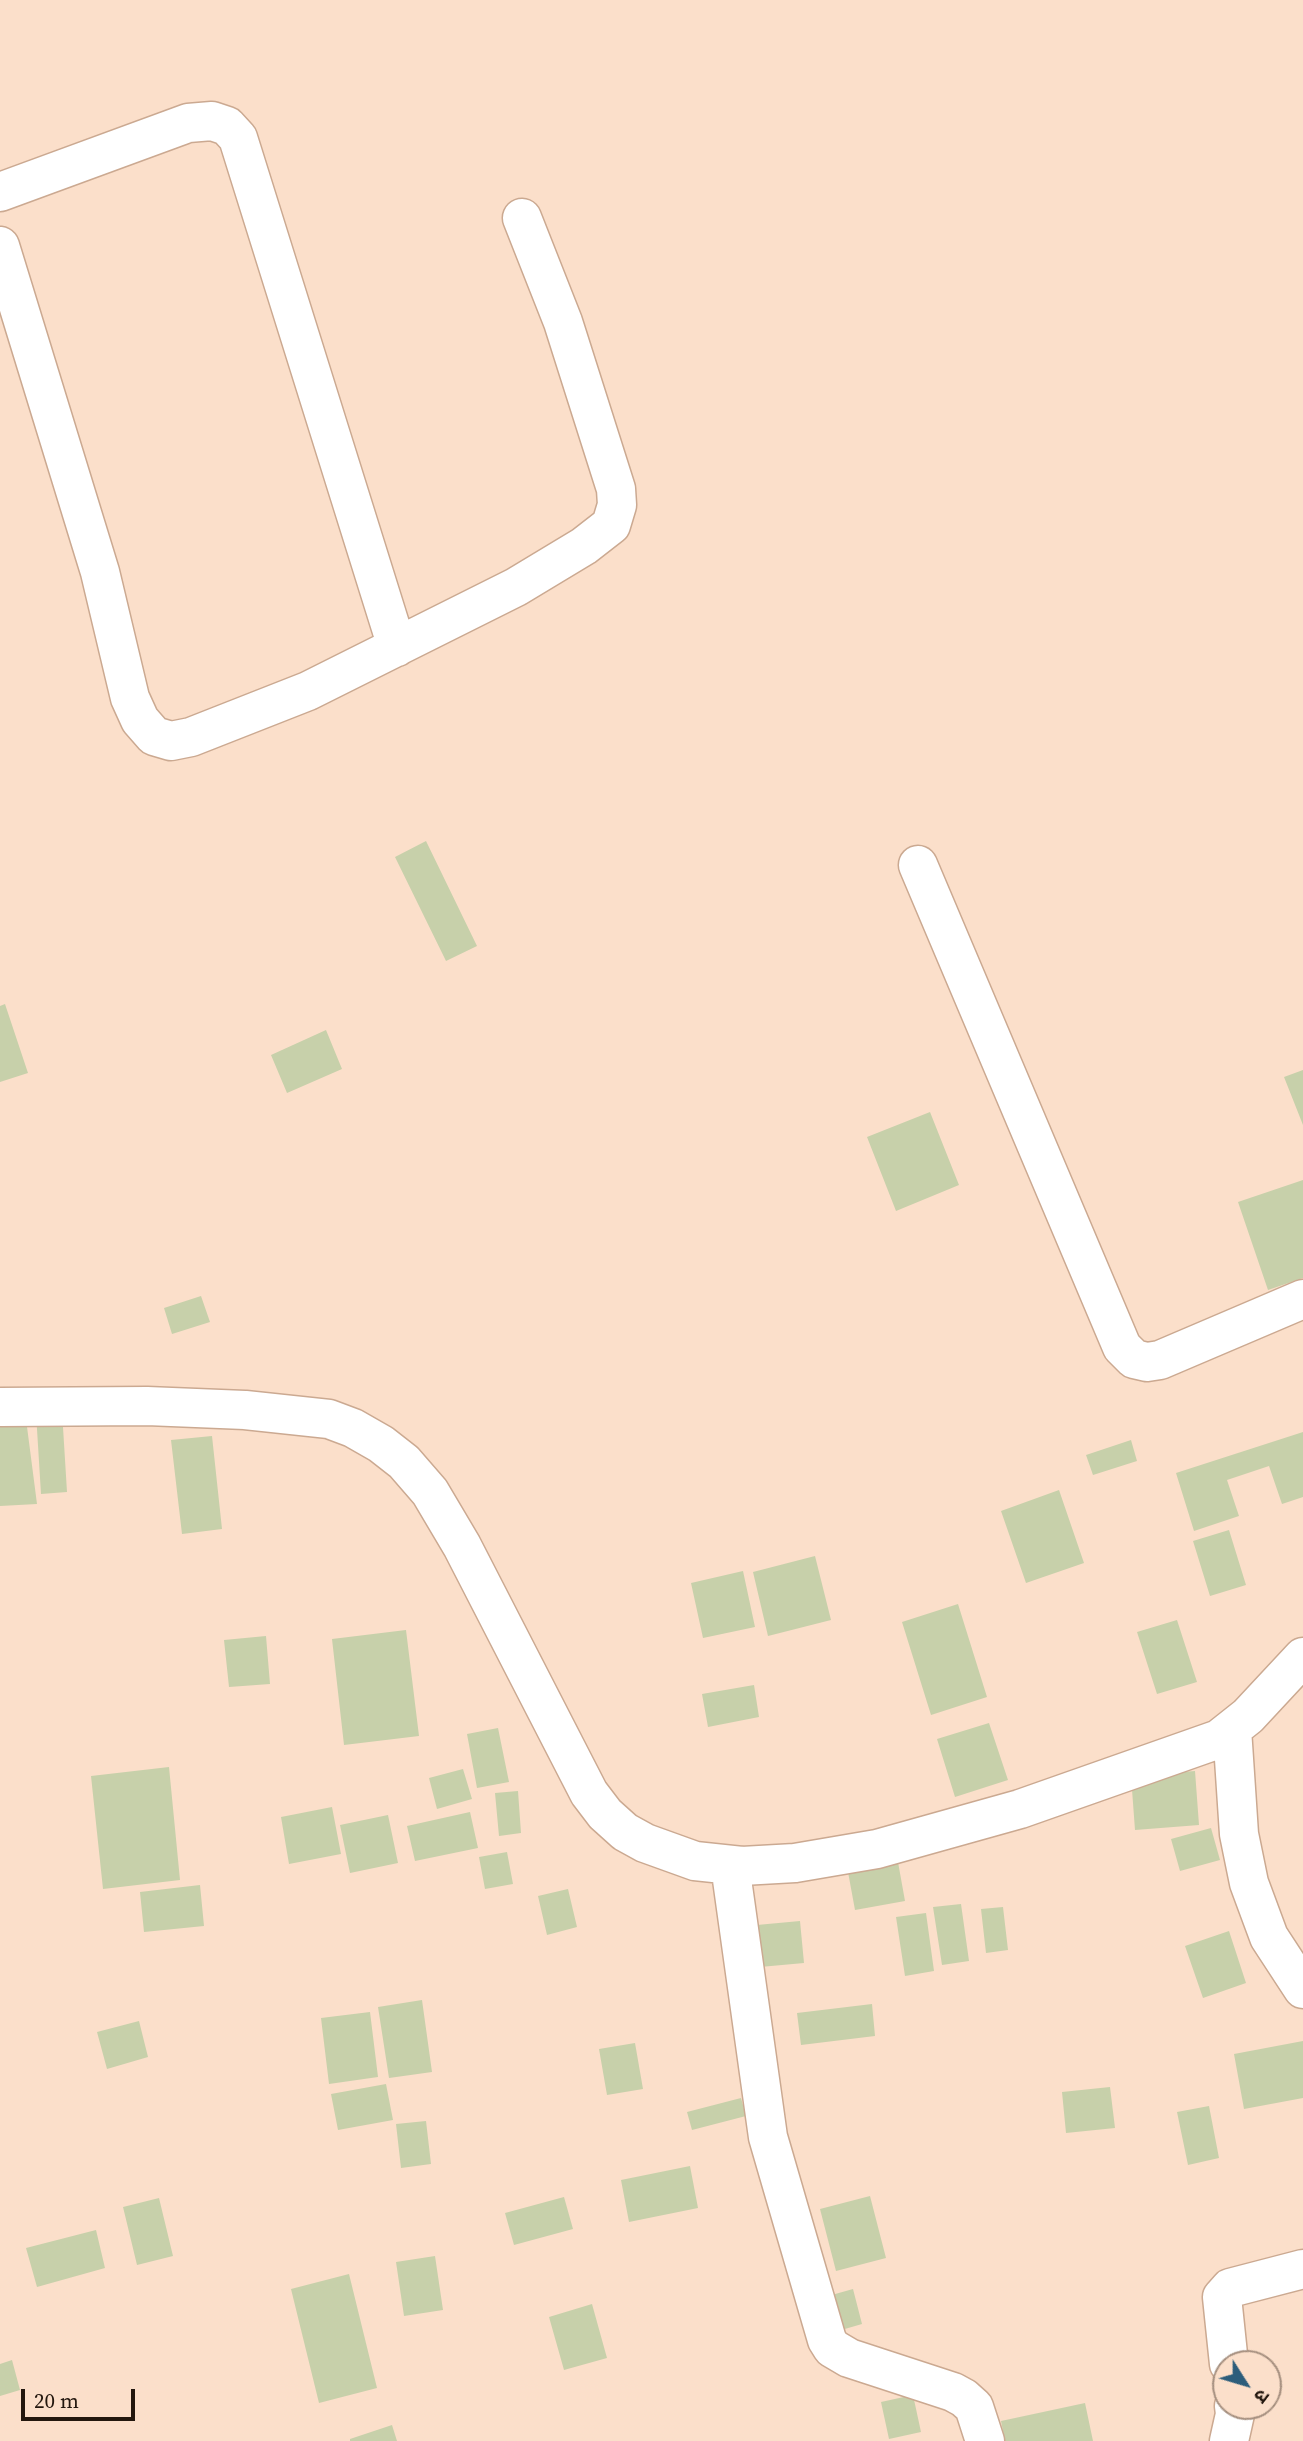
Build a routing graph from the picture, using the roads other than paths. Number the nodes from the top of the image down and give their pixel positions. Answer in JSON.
{"nodes":[{"id":1,"x":0,"y":192,"type":"edge"},
{"id":2,"x":522,"y":218,"type":"dead end"},
{"id":3,"x":2,"y":262,"type":"edge"},
{"id":4,"x":397,"y":647,"type":"junction"},
{"id":5,"x":918,"y":865,"type":"dead end"},
{"id":6,"x":1303,"y":1299,"type":"edge"},
{"id":7,"x":0,"y":1407,"type":"edge"},
{"id":8,"x":1303,"y":1657,"type":"edge"},
{"id":9,"x":1233,"y":1729,"type":"junction"},
{"id":10,"x":730,"y":1865,"type":"junction"},
{"id":11,"x":1303,"y":1989,"type":"edge"},
{"id":12,"x":1303,"y":2269,"type":"edge"},
{"id":13,"x":1228,"y":2350,"type":"edge"},
{"id":14,"x":1234,"y":2420,"type":"edge"},
{"id":15,"x":985,"y":2441,"type":"edge"},
{"id":16,"x":1229,"y":2441,"type":"edge"}],
"edges":[{"from":1,"to":4,"type":"street"},
{"from":2,"to":4,"type":"street"},
{"from":3,"to":4,"type":"street"},
{"from":5,"to":6,"type":"street"},
{"from":7,"to":10,"type":"street"},
{"from":8,"to":9,"type":"street"},
{"from":9,"to":10,"type":"street"},
{"from":9,"to":11,"type":"street"},
{"from":10,"to":15,"type":"street"},
{"from":12,"to":13,"type":"street"},
{"from":14,"to":16,"type":"street"}]}
